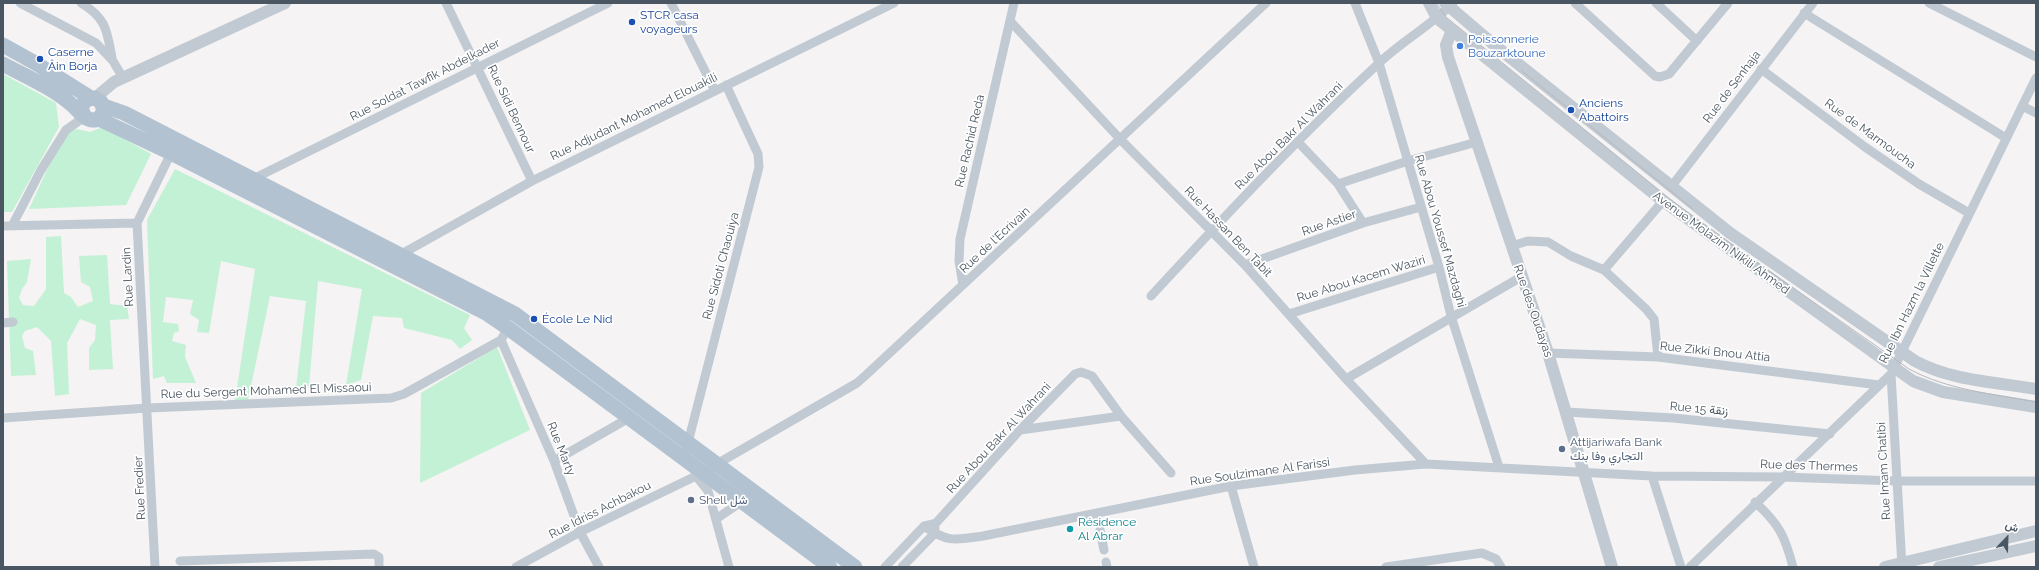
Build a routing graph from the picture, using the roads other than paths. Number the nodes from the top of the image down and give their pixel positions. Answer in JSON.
{"nodes":[{"id":1,"x":81,"y":3,"type":"edge"},
{"id":2,"x":285,"y":3,"type":"edge"},
{"id":3,"x":446,"y":3,"type":"edge"},
{"id":4,"x":608,"y":3,"type":"edge"},
{"id":5,"x":671,"y":3,"type":"edge"},
{"id":6,"x":894,"y":3,"type":"edge"},
{"id":7,"x":1014,"y":3,"type":"edge"},
{"id":8,"x":1266,"y":3,"type":"edge"},
{"id":9,"x":1355,"y":3,"type":"edge"},
{"id":10,"x":1429,"y":3,"type":"edge"},
{"id":11,"x":1574,"y":3,"type":"edge"},
{"id":12,"x":1656,"y":3,"type":"edge"},
{"id":13,"x":1728,"y":3,"type":"edge"},
{"id":14,"x":1813,"y":3,"type":"edge"},
{"id":15,"x":1929,"y":3,"type":"edge"},
{"id":16,"x":24,"y":4,"type":"edge"},
{"id":17,"x":1449,"y":4,"type":"edge"},
{"id":18,"x":1804,"y":13,"type":"junction"},
{"id":19,"x":1437,"y":18,"type":"junction"},
{"id":20,"x":1010,"y":21,"type":"junction"},
{"id":21,"x":1456,"y":33,"type":"junction"},
{"id":22,"x":1697,"y":41,"type":"junction"},
{"id":23,"x":3,"y":46,"type":"edge"},
{"id":24,"x":2036,"y":57,"type":"edge"},
{"id":25,"x":113,"y":61,"type":"junction"},
{"id":26,"x":1379,"y":63,"type":"junction"},
{"id":27,"x":3,"y":64,"type":"edge"},
{"id":28,"x":478,"y":67,"type":"junction"},
{"id":29,"x":1760,"y":69,"type":"junction"},
{"id":30,"x":2036,"y":78,"type":"edge"},
{"id":31,"x":119,"y":80,"type":"junction"},
{"id":32,"x":726,"y":85,"type":"junction"},
{"id":33,"x":715,"y":90,"type":"junction"},
{"id":34,"x":2022,"y":106,"type":"junction"},
{"id":35,"x":95,"y":109,"type":"junction"},
{"id":36,"x":2036,"y":113,"type":"edge"},
{"id":37,"x":2006,"y":138,"type":"junction"},
{"id":38,"x":1121,"y":140,"type":"junction"},
{"id":39,"x":1298,"y":142,"type":"junction"},
{"id":40,"x":1477,"y":142,"type":"junction"},
{"id":41,"x":171,"y":153,"type":"junction"},
{"id":42,"x":1408,"y":161,"type":"junction"},
{"id":43,"x":253,"y":180,"type":"junction"},
{"id":44,"x":532,"y":181,"type":"junction"},
{"id":45,"x":1338,"y":184,"type":"junction"},
{"id":46,"x":1671,"y":187,"type":"junction"},
{"id":47,"x":1663,"y":201,"type":"junction"},
{"id":48,"x":1422,"y":207,"type":"junction"},
{"id":49,"x":1969,"y":212,"type":"junction"},
{"id":50,"x":137,"y":223,"type":"junction"},
{"id":51,"x":1362,"y":223,"type":"junction"},
{"id":52,"x":8,"y":226,"type":"edge"},
{"id":53,"x":1212,"y":231,"type":"junction"},
{"id":54,"x":1511,"y":246,"type":"junction"},
{"id":55,"x":395,"y":259,"type":"junction"},
{"id":56,"x":1245,"y":265,"type":"junction"},
{"id":57,"x":1439,"y":267,"type":"junction"},
{"id":58,"x":1604,"y":270,"type":"junction"},
{"id":59,"x":1520,"y":277,"type":"junction"},
{"id":60,"x":963,"y":285,"type":"junction"},
{"id":61,"x":1151,"y":296,"type":"dead end"},
{"id":62,"x":1289,"y":314,"type":"junction"},
{"id":63,"x":1451,"y":316,"type":"junction"},
{"id":64,"x":13,"y":322,"type":"dead end"},
{"id":65,"x":3,"y":323,"type":"edge"},
{"id":66,"x":505,"y":334,"type":"junction"},
{"id":67,"x":1903,"y":352,"type":"junction"},
{"id":68,"x":1548,"y":353,"type":"junction"},
{"id":69,"x":1658,"y":357,"type":"junction"},
{"id":70,"x":1893,"y":371,"type":"junction"},
{"id":71,"x":1346,"y":379,"type":"junction"},
{"id":72,"x":1879,"y":385,"type":"junction"},
{"id":73,"x":2036,"y":389,"type":"edge"},
{"id":74,"x":2036,"y":407,"type":"edge"},
{"id":75,"x":148,"y":408,"type":"junction"},
{"id":76,"x":1566,"y":412,"type":"junction"},
{"id":77,"x":1121,"y":416,"type":"junction"},
{"id":78,"x":3,"y":418,"type":"edge"},
{"id":79,"x":629,"y":418,"type":"junction"},
{"id":80,"x":1020,"y":430,"type":"junction"},
{"id":81,"x":1830,"y":434,"type":"junction"},
{"id":82,"x":685,"y":451,"type":"junction"},
{"id":83,"x":554,"y":461,"type":"junction"},
{"id":84,"x":717,"y":464,"type":"junction"},
{"id":85,"x":1426,"y":464,"type":"junction"},
{"id":86,"x":1499,"y":467,"type":"junction"},
{"id":87,"x":1582,"y":472,"type":"junction"},
{"id":88,"x":1171,"y":473,"type":"dead end"},
{"id":89,"x":699,"y":474,"type":"junction"},
{"id":90,"x":1652,"y":476,"type":"junction"},
{"id":91,"x":1782,"y":477,"type":"junction"},
{"id":92,"x":1896,"y":481,"type":"junction"},
{"id":93,"x":2036,"y":481,"type":"edge"},
{"id":94,"x":1231,"y":486,"type":"junction"},
{"id":95,"x":741,"y":502,"type":"junction"},
{"id":96,"x":1755,"y":502,"type":"junction"},
{"id":97,"x":716,"y":520,"type":"junction"},
{"id":98,"x":936,"y":523,"type":"junction"},
{"id":99,"x":924,"y":526,"type":"junction"},
{"id":100,"x":1100,"y":530,"type":"tunnel mouth"},
{"id":101,"x":580,"y":532,"type":"junction"},
{"id":102,"x":2036,"y":532,"type":"edge"},
{"id":103,"x":934,"y":534,"type":"junction"},
{"id":104,"x":2036,"y":546,"type":"edge"},
{"id":105,"x":1104,"y":550,"type":"dead end"},
{"id":106,"x":263,"y":557,"type":"junction"},
{"id":107,"x":180,"y":561,"type":"dead end"},
{"id":108,"x":1902,"y":565,"type":"edge"},
{"id":109,"x":155,"y":567,"type":"edge"},
{"id":110,"x":264,"y":567,"type":"edge"},
{"id":111,"x":379,"y":567,"type":"edge"},
{"id":112,"x":516,"y":567,"type":"edge"},
{"id":113,"x":599,"y":567,"type":"edge"},
{"id":114,"x":729,"y":567,"type":"edge"},
{"id":115,"x":830,"y":567,"type":"edge"},
{"id":116,"x":855,"y":567,"type":"edge"},
{"id":117,"x":885,"y":567,"type":"edge"},
{"id":118,"x":902,"y":567,"type":"edge"},
{"id":119,"x":1254,"y":567,"type":"edge"},
{"id":120,"x":1386,"y":567,"type":"edge"},
{"id":121,"x":1501,"y":567,"type":"edge"},
{"id":122,"x":1612,"y":567,"type":"edge"},
{"id":123,"x":1681,"y":567,"type":"edge"},
{"id":124,"x":1690,"y":567,"type":"edge"},
{"id":125,"x":1793,"y":567,"type":"edge"},
{"id":126,"x":1885,"y":567,"type":"edge"},
{"id":127,"x":1938,"y":567,"type":"edge"}],
"edges":[{"from":1,"to":25,"type":"street"},
{"from":2,"to":31,"type":"street"},
{"from":3,"to":28,"type":"street","name":"Rue Sidi Bennour"},
{"from":4,"to":28,"type":"street","name":"Rue Soldat Tawfik Abdelkader"},
{"from":5,"to":33,"type":"street"},
{"from":6,"to":32,"type":"street","name":"Rue Adjudant Mohamed Elouakili"},
{"from":7,"to":20,"type":"street","name":"Rue Rachid Reda"},
{"from":8,"to":38,"type":"street","name":"Rue de l'Ecrivain"},
{"from":9,"to":26,"type":"street","name":"Rue Abou Youssef Mazdaghi"},
{"from":10,"to":19,"type":"street"},
{"from":11,"to":22,"type":"street"},
{"from":12,"to":22,"type":"street"},
{"from":13,"to":22,"type":"street"},
{"from":14,"to":18,"type":"street","name":"Rue de Senhaja"},
{"from":15,"to":24,"type":"street"},
{"from":16,"to":25,"type":"street"},
{"from":17,"to":19,"type":"street","name":"Rue Abou Bakr Al Wahrani"},
{"from":17,"to":46,"type":"street","name":"Avenue Molazim Nikili Ahmed"},
{"from":18,"to":29,"type":"street","name":"Rue de Senhaja"},
{"from":18,"to":37,"type":"street"},
{"from":19,"to":21,"type":"street","name":"Avenue Molazim Nikili Ahmed"},
{"from":19,"to":26,"type":"street","name":"Rue Abou Bakr Al Wahrani"},
{"from":20,"to":38,"type":"street","name":"Rue Hassan Ben Tabit"},
{"from":20,"to":60,"type":"street","name":"Rue Rachid Reda"},
{"from":21,"to":40,"type":"street","name":"Rue des Oudayas"},
{"from":21,"to":47,"type":"street","name":"Avenue Molazim Nikili Ahmed"},
{"from":23,"to":35,"type":"main road"},
{"from":25,"to":31,"type":"street"},
{"from":26,"to":39,"type":"street","name":"Rue Abou Bakr Al Wahrani"},
{"from":26,"to":42,"type":"street","name":"Rue Abou Youssef Mazdaghi"},
{"from":27,"to":35,"type":"main road"},
{"from":28,"to":43,"type":"street","name":"Rue Soldat Tawfik Abdelkader"},
{"from":28,"to":44,"type":"street","name":"Rue Sidi Bennour"},
{"from":29,"to":46,"type":"street","name":"Rue de Senhaja"},
{"from":29,"to":49,"type":"street","name":"Rue de Marmoucha"},
{"from":30,"to":34,"type":"street","name":"Rue Ibn Hazm la Villette"},
{"from":31,"to":35,"type":"street"},
{"from":32,"to":33,"type":"street","name":"Rue Adjudant Mohamed Elouakili"},
{"from":32,"to":82,"type":"street","name":"Rue Sidoti Chaouiya"},
{"from":33,"to":44,"type":"street","name":"Rue Adjudant Mohamed Elouakili"},
{"from":34,"to":36,"type":"street"},
{"from":34,"to":37,"type":"street","name":"Rue Ibn Hazm la Villette"},
{"from":35,"to":41,"type":"main road"},
{"from":35,"to":43,"type":"main road"},
{"from":35,"to":52,"type":"street"},
{"from":37,"to":49,"type":"street","name":"Rue Ibn Hazm la Villette"},
{"from":38,"to":53,"type":"street","name":"Rue Hassan Ben Tabit"},
{"from":38,"to":60,"type":"street","name":"Rue de l'Ecrivain"},
{"from":39,"to":45,"type":"street"},
{"from":39,"to":53,"type":"street","name":"Rue Abou Bakr Al Wahrani"},
{"from":40,"to":42,"type":"street"},
{"from":40,"to":54,"type":"street","name":"Rue des Oudayas"},
{"from":41,"to":50,"type":"street","name":"Rue Lardin"},
{"from":41,"to":55,"type":"main road"},
{"from":42,"to":45,"type":"street"},
{"from":42,"to":48,"type":"street","name":"Rue Abou Youssef Mazdaghi"},
{"from":43,"to":55,"type":"main road"},
{"from":44,"to":55,"type":"street","name":"Rue Adjudant Mohamed Elouakili"},
{"from":45,"to":51,"type":"street"},
{"from":46,"to":67,"type":"street","name":"Avenue Molazim Nikili Ahmed"},
{"from":47,"to":58,"type":"street"},
{"from":47,"to":70,"type":"street","name":"Avenue Molazim Nikili Ahmed"},
{"from":48,"to":51,"type":"street","name":"Rue Astier"},
{"from":48,"to":57,"type":"street","name":"Rue Abou Youssef Mazdaghi"},
{"from":49,"to":67,"type":"street","name":"Rue Ibn Hazm la Villette"},
{"from":50,"to":52,"type":"street"},
{"from":50,"to":75,"type":"street","name":"Rue Lardin"},
{"from":51,"to":56,"type":"street","name":"Rue Astier"},
{"from":53,"to":56,"type":"street","name":"Rue Hassan Ben Tabit"},
{"from":53,"to":61,"type":"street","name":"Rue Abou Bakr Al Wahrani"},
{"from":54,"to":58,"type":"street"},
{"from":54,"to":59,"type":"street","name":"Rue des Oudayas"},
{"from":55,"to":66,"type":"main road"},
{"from":55,"to":82,"type":"main road"},
{"from":56,"to":62,"type":"street","name":"Rue Hassan Ben Tabit"},
{"from":57,"to":62,"type":"street","name":"Rue Abou Kacem Waziri"},
{"from":57,"to":63,"type":"street","name":"Rue Abou Youssef Mazdaghi"},
{"from":58,"to":69,"type":"street"},
{"from":59,"to":63,"type":"street"},
{"from":59,"to":68,"type":"street","name":"Rue des Oudayas"},
{"from":60,"to":84,"type":"street","name":"Rue de l'Ecrivain"},
{"from":62,"to":71,"type":"street","name":"Rue Hassan Ben Tabit"},
{"from":63,"to":71,"type":"street"},
{"from":63,"to":86,"type":"street","name":"Rue Abou Youssef Mazdaghi"},
{"from":64,"to":65,"type":"street"},
{"from":66,"to":75,"type":"street","name":"Rue du Sergent Mohamed El Missaoui"},
{"from":66,"to":79,"type":"main road"},
{"from":66,"to":83,"type":"street","name":"Rue Marty"},
{"from":67,"to":70,"type":"street","name":"Rue Ibn Hazm la Villette"},
{"from":67,"to":73,"type":"street","name":"Avenue Molazim Nikili Ahmed"},
{"from":68,"to":69,"type":"street","name":"Rue Zikki Bnou Attia"},
{"from":68,"to":76,"type":"street","name":"Rue des Oudayas"},
{"from":69,"to":72,"type":"street","name":"Rue Zikki Bnou Attia"},
{"from":70,"to":72,"type":"street","name":"Rue Ibn Hazm la Villette"},
{"from":70,"to":74,"type":"street","name":"Avenue Molazim Nikili Ahmed"},
{"from":70,"to":92,"type":"street","name":"Rue Imam Chatibi"},
{"from":71,"to":85,"type":"street","name":"Rue Hassan Ben Tabit"},
{"from":72,"to":81,"type":"street","name":"Rue Ibn Hazm la Villette"},
{"from":75,"to":78,"type":"street","name":"Rue du Sergent Mohamed El Missaoui"},
{"from":75,"to":109,"type":"street","name":"Rue Fredier"},
{"from":76,"to":81,"type":"street","name":"Rue 15 زنقة"},
{"from":76,"to":87,"type":"street","name":"Rue des Oudayas"},
{"from":77,"to":80,"type":"street"},
{"from":77,"to":80,"type":"street","name":"Rue Abou Bakr Al Wahrani"},
{"from":77,"to":88,"type":"street"},
{"from":79,"to":82,"type":"main road"},
{"from":79,"to":83,"type":"street"},
{"from":80,"to":98,"type":"street","name":"Rue Abou Bakr Al Wahrani"},
{"from":81,"to":91,"type":"street","name":"Rue Ibn Hazm la Villette"},
{"from":82,"to":84,"type":"main road"},
{"from":82,"to":89,"type":"main road"},
{"from":83,"to":101,"type":"street","name":"Rue Marty"},
{"from":84,"to":89,"type":"street","name":"Rue de l'Ecrivain"},
{"from":84,"to":116,"type":"main road"},
{"from":85,"to":86,"type":"street","name":"Rue Soulzimane Al Farissi"},
{"from":85,"to":94,"type":"street","name":"Rue Soulzimane Al Farissi"},
{"from":86,"to":87,"type":"street","name":"Rue Soulzimane Al Farissi"},
{"from":87,"to":90,"type":"street","name":"Rue des Thermes"},
{"from":87,"to":122,"type":"street","name":"Rue des Oudayas"},
{"from":89,"to":95,"type":"main road"},
{"from":89,"to":97,"type":"street"},
{"from":89,"to":101,"type":"street","name":"Rue Idriss Achbakou"},
{"from":90,"to":91,"type":"street","name":"Rue des Thermes"},
{"from":90,"to":123,"type":"street"},
{"from":91,"to":92,"type":"street","name":"Rue des Thermes"},
{"from":91,"to":96,"type":"street","name":"Rue Ibn Hazm la Villette"},
{"from":92,"to":93,"type":"street","name":"Rue des Thermes"},
{"from":92,"to":108,"type":"street","name":"Rue Imam Chatibi"},
{"from":94,"to":103,"type":"street","name":"Rue Soulzimane Al Farissi"},
{"from":94,"to":119,"type":"street"},
{"from":95,"to":97,"type":"street"},
{"from":95,"to":115,"type":"main road"},
{"from":96,"to":124,"type":"street","name":"Rue Ibn Hazm la Villette"},
{"from":96,"to":125,"type":"street"},
{"from":97,"to":114,"type":"street"},
{"from":98,"to":99,"type":"street"},
{"from":98,"to":103,"type":"street"},
{"from":99,"to":103,"type":"street","name":"Rue Soulzimane Al Farissi"},
{"from":99,"to":117,"type":"street"},
{"from":100,"to":105,"type":"street"},
{"from":101,"to":112,"type":"street","name":"Rue Idriss Achbakou"},
{"from":101,"to":113,"type":"street","name":"Rue Marty"},
{"from":102,"to":108,"type":"street"},
{"from":103,"to":118,"type":"street"},
{"from":104,"to":127,"type":"street"},
{"from":106,"to":107,"type":"street"},
{"from":106,"to":110,"type":"street"},
{"from":106,"to":111,"type":"street"},
{"from":108,"to":126,"type":"street"},
{"from":120,"to":121,"type":"street"}]}
